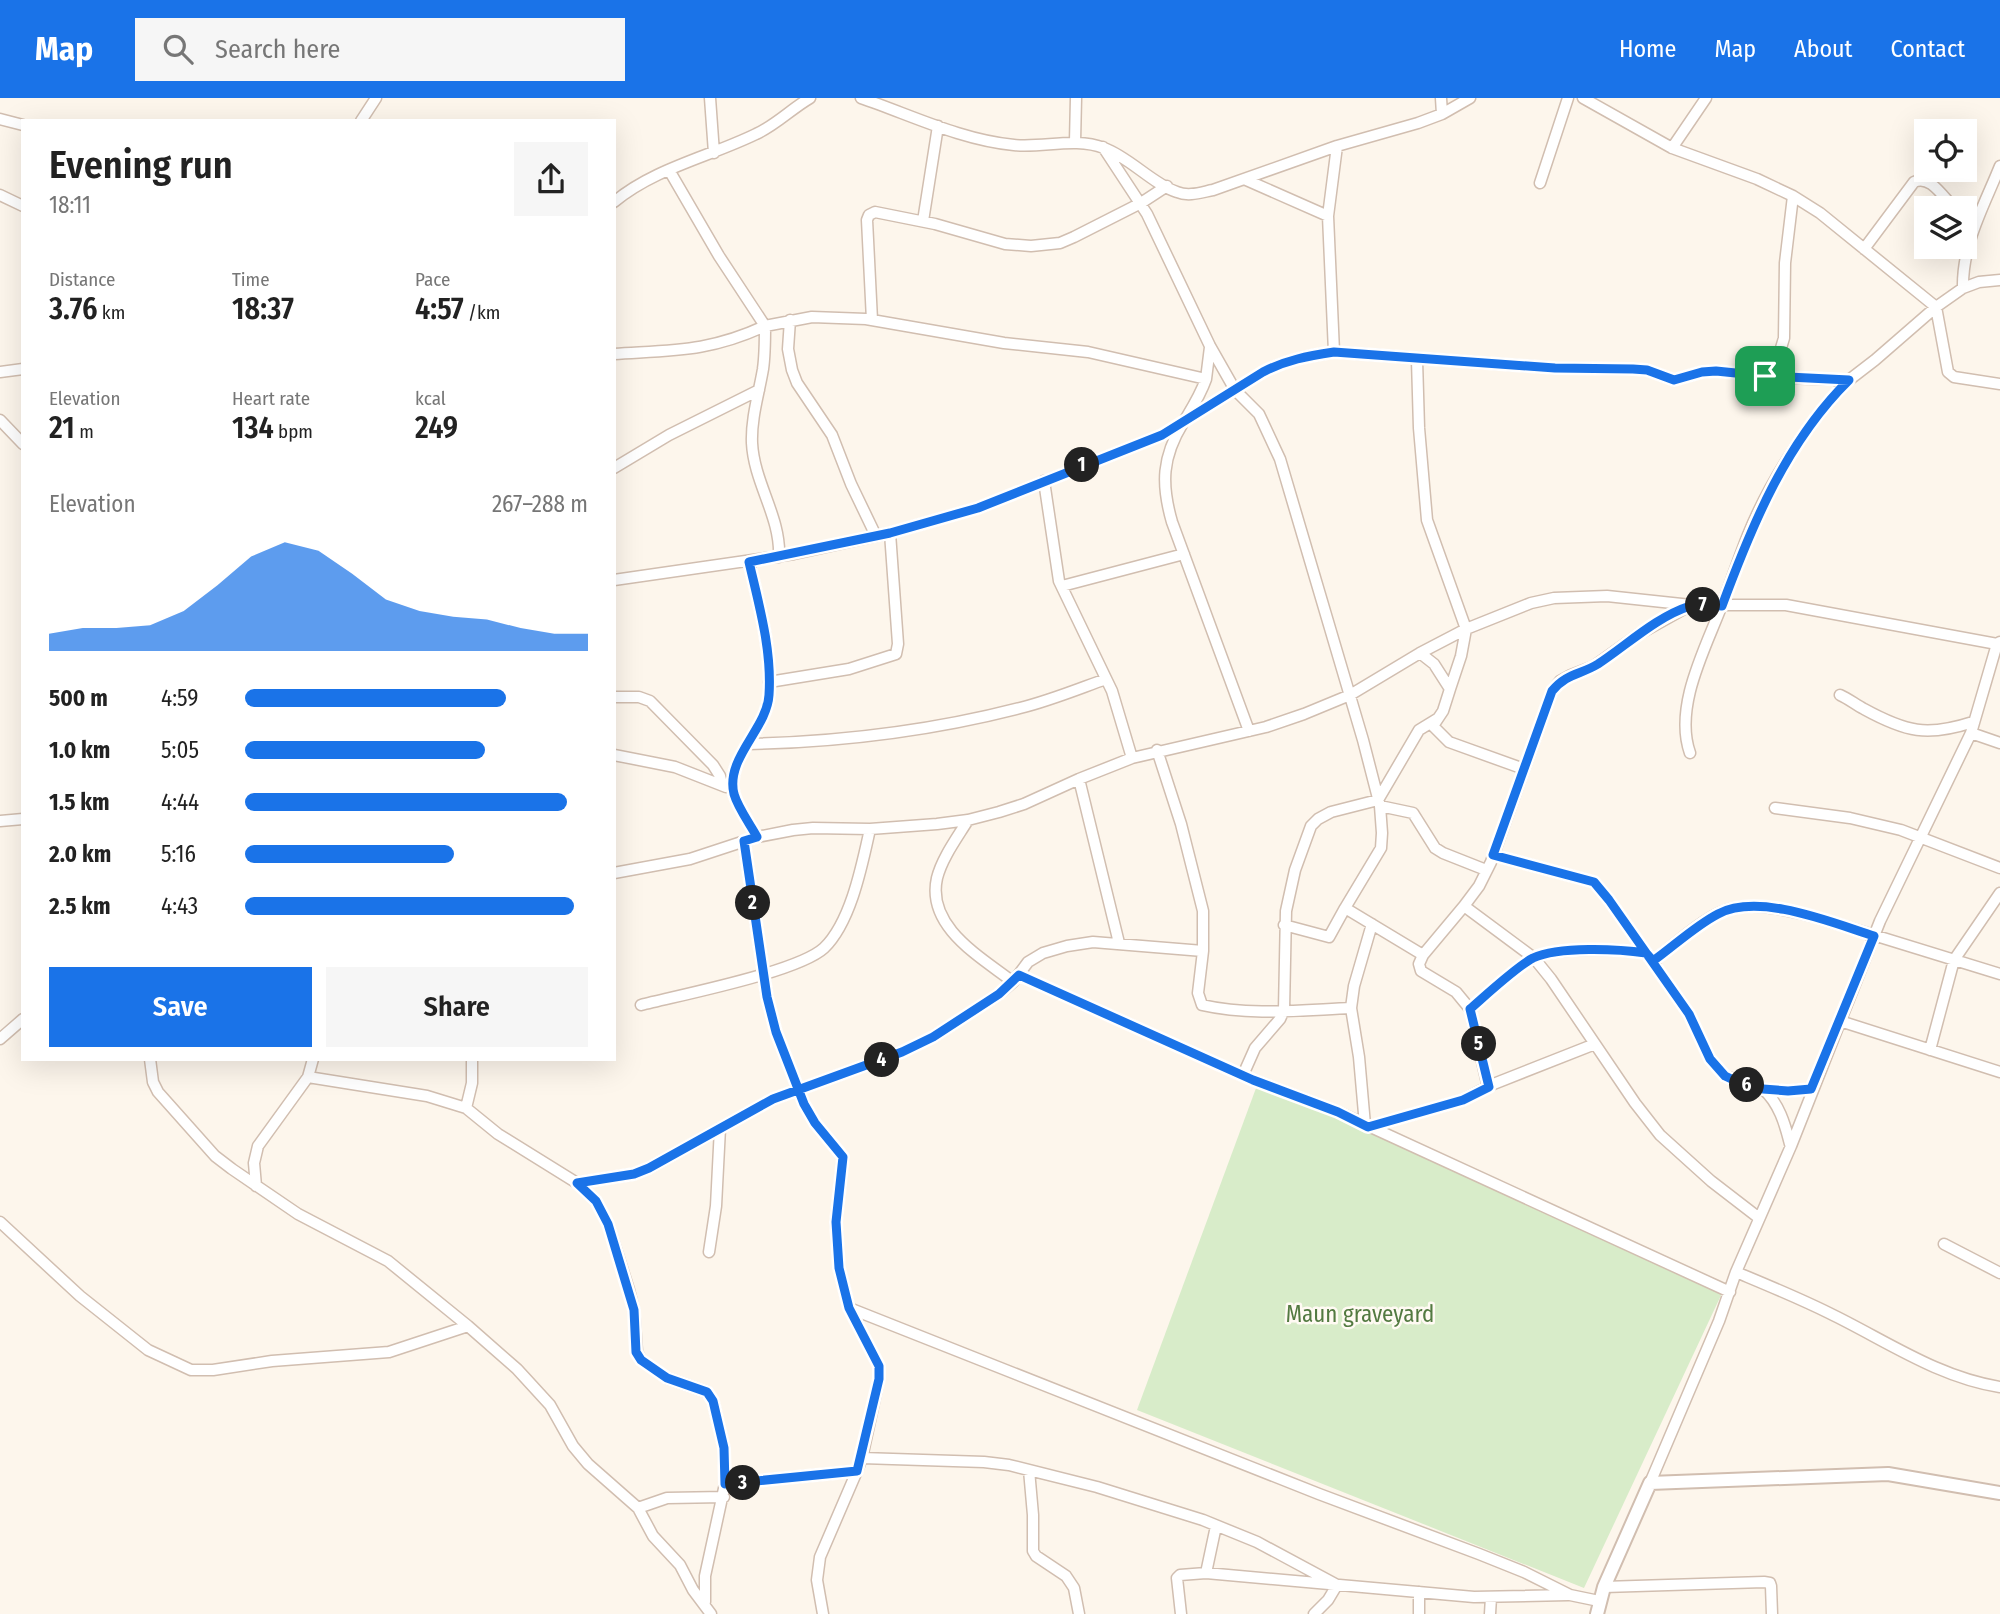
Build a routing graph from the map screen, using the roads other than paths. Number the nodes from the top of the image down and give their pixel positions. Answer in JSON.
{"nodes":[{"id":1,"x":376,"y":98,"type":"edge"},
{"id":2,"x":710,"y":98,"type":"edge"},
{"id":3,"x":810,"y":98,"type":"edge"},
{"id":4,"x":861,"y":98,"type":"edge"},
{"id":5,"x":1076,"y":98,"type":"edge"},
{"id":6,"x":1441,"y":98,"type":"edge"},
{"id":7,"x":1471,"y":98,"type":"edge"},
{"id":8,"x":1568,"y":98,"type":"edge"},
{"id":9,"x":1583,"y":98,"type":"edge"},
{"id":10,"x":1706,"y":98,"type":"edge"},
{"id":11,"x":1442,"y":114,"type":"junction"},
{"id":12,"x":0,"y":119,"type":"edge"},
{"id":13,"x":362,"y":119,"type":"edge"},
{"id":14,"x":21,"y":124,"type":"edge"},
{"id":15,"x":938,"y":126,"type":"junction"},
{"id":16,"x":1075,"y":142,"type":"junction"},
{"id":17,"x":1337,"y":146,"type":"junction"},
{"id":18,"x":1103,"y":147,"type":"junction"},
{"id":19,"x":1672,"y":148,"type":"junction"},
{"id":20,"x":714,"y":152,"type":"junction"},
{"id":21,"x":2000,"y":166,"type":"edge"},
{"id":22,"x":669,"y":170,"type":"junction"},
{"id":23,"x":1244,"y":179,"type":"junction"},
{"id":24,"x":1540,"y":183,"type":"dead end"},
{"id":25,"x":1167,"y":186,"type":"junction"},
{"id":26,"x":0,"y":195,"type":"edge"},
{"id":27,"x":1793,"y":196,"type":"junction"},
{"id":28,"x":1942,"y":196,"type":"edge"},
{"id":29,"x":616,"y":200,"type":"edge"},
{"id":30,"x":1141,"y":203,"type":"junction"},
{"id":31,"x":21,"y":205,"type":"edge"},
{"id":32,"x":1328,"y":216,"type":"junction"},
{"id":33,"x":923,"y":221,"type":"junction"},
{"id":34,"x":1977,"y":222,"type":"edge"},
{"id":35,"x":1864,"y":249,"type":"junction"},
{"id":36,"x":1965,"y":259,"type":"edge"},
{"id":37,"x":2000,"y":280,"type":"edge"},
{"id":38,"x":1963,"y":288,"type":"junction"},
{"id":39,"x":1936,"y":307,"type":"junction"},
{"id":40,"x":790,"y":320,"type":"junction"},
{"id":41,"x":872,"y":320,"type":"junction"},
{"id":42,"x":765,"y":326,"type":"junction"},
{"id":43,"x":1210,"y":346,"type":"junction"},
{"id":44,"x":1334,"y":352,"type":"junction"},
{"id":45,"x":616,"y":354,"type":"edge"},
{"id":46,"x":1417,"y":360,"type":"junction"},
{"id":47,"x":21,"y":369,"type":"edge"},
{"id":48,"x":0,"y":372,"type":"edge"},
{"id":49,"x":1765,"y":376,"type":"junction"},
{"id":50,"x":1206,"y":379,"type":"junction"},
{"id":51,"x":1849,"y":380,"type":"junction"},
{"id":52,"x":2000,"y":384,"type":"edge"},
{"id":53,"x":759,"y":390,"type":"junction"},
{"id":54,"x":1235,"y":390,"type":"junction"},
{"id":55,"x":0,"y":420,"type":"edge"},
{"id":56,"x":1182,"y":423,"type":"junction"},
{"id":57,"x":21,"y":442,"type":"edge"},
{"id":58,"x":616,"y":467,"type":"edge"},
{"id":59,"x":1044,"y":481,"type":"junction"},
{"id":60,"x":890,"y":533,"type":"junction"},
{"id":61,"x":876,"y":536,"type":"junction"},
{"id":62,"x":1184,"y":555,"type":"junction"},
{"id":63,"x":779,"y":557,"type":"junction"},
{"id":64,"x":749,"y":562,"type":"junction"},
{"id":65,"x":616,"y":578,"type":"edge"},
{"id":66,"x":1062,"y":586,"type":"junction"},
{"id":67,"x":1691,"y":605,"type":"junction"},
{"id":68,"x":1722,"y":606,"type":"junction"},
{"id":69,"x":1466,"y":629,"type":"junction"},
{"id":70,"x":1998,"y":643,"type":"edge"},
{"id":71,"x":1420,"y":653,"type":"junction"},
{"id":72,"x":1106,"y":679,"type":"junction"},
{"id":73,"x":769,"y":682,"type":"junction"},
{"id":74,"x":1450,"y":689,"type":"junction"},
{"id":75,"x":1350,"y":695,"type":"junction"},
{"id":76,"x":1840,"y":695,"type":"dead end"},
{"id":77,"x":616,"y":696,"type":"edge"},
{"id":78,"x":1437,"y":719,"type":"junction"},
{"id":79,"x":1973,"y":722,"type":"junction"},
{"id":80,"x":1249,"y":731,"type":"junction"},
{"id":81,"x":1971,"y":733,"type":"junction"},
{"id":82,"x":2000,"y":743,"type":"edge"},
{"id":83,"x":747,"y":744,"type":"junction"},
{"id":84,"x":1157,"y":750,"type":"junction"},
{"id":85,"x":1690,"y":753,"type":"dead end"},
{"id":86,"x":616,"y":755,"type":"edge"},
{"id":87,"x":1132,"y":758,"type":"junction"},
{"id":88,"x":1524,"y":769,"type":"junction"},
{"id":89,"x":1079,"y":779,"type":"junction"},
{"id":90,"x":722,"y":784,"type":"junction"},
{"id":91,"x":734,"y":794,"type":"junction"},
{"id":92,"x":1379,"y":803,"type":"junction"},
{"id":93,"x":1775,"y":808,"type":"dead end"},
{"id":94,"x":21,"y":819,"type":"edge"},
{"id":95,"x":968,"y":820,"type":"junction"},
{"id":96,"x":0,"y":821,"type":"edge"},
{"id":97,"x":870,"y":829,"type":"junction"},
{"id":98,"x":757,"y":837,"type":"junction"},
{"id":99,"x":1919,"y":837,"type":"junction"},
{"id":100,"x":744,"y":841,"type":"junction"},
{"id":101,"x":1493,"y":855,"type":"junction"},
{"id":102,"x":2000,"y":867,"type":"edge"},
{"id":103,"x":1486,"y":870,"type":"junction"},
{"id":104,"x":616,"y":873,"type":"edge"},
{"id":105,"x":2000,"y":893,"type":"edge"},
{"id":106,"x":1464,"y":906,"type":"junction"},
{"id":107,"x":1345,"y":908,"type":"junction"},
{"id":108,"x":1372,"y":924,"type":"junction"},
{"id":109,"x":1284,"y":925,"type":"junction"},
{"id":110,"x":1874,"y":936,"type":"junction"},
{"id":111,"x":1119,"y":943,"type":"junction"},
{"id":112,"x":1203,"y":951,"type":"junction"},
{"id":113,"x":1423,"y":955,"type":"junction"},
{"id":114,"x":1649,"y":957,"type":"junction"},
{"id":115,"x":1534,"y":958,"type":"junction"},
{"id":116,"x":1954,"y":960,"type":"junction"},
{"id":117,"x":764,"y":973,"type":"junction"},
{"id":118,"x":2000,"y":974,"type":"edge"},
{"id":119,"x":1016,"y":978,"type":"junction"},
{"id":120,"x":641,"y":1005,"type":"dead end"},
{"id":121,"x":1351,"y":1008,"type":"junction"},
{"id":122,"x":1470,"y":1009,"type":"junction"},
{"id":123,"x":1284,"y":1010,"type":"junction"},
{"id":124,"x":21,"y":1021,"type":"edge"},
{"id":125,"x":1840,"y":1021,"type":"junction"},
{"id":126,"x":0,"y":1039,"type":"edge"},
{"id":127,"x":1595,"y":1044,"type":"junction"},
{"id":128,"x":1930,"y":1050,"type":"junction"},
{"id":129,"x":150,"y":1061,"type":"edge"},
{"id":130,"x":312,"y":1061,"type":"edge"},
{"id":131,"x":472,"y":1061,"type":"edge"},
{"id":132,"x":2000,"y":1072,"type":"edge"},
{"id":133,"x":1243,"y":1075,"type":"junction"},
{"id":134,"x":308,"y":1077,"type":"junction"},
{"id":135,"x":1489,"y":1087,"type":"junction"},
{"id":136,"x":799,"y":1088,"type":"junction"},
{"id":137,"x":1763,"y":1089,"type":"junction"},
{"id":138,"x":1811,"y":1089,"type":"junction"},
{"id":139,"x":466,"y":1108,"type":"junction"},
{"id":140,"x":1366,"y":1126,"type":"junction"},
{"id":141,"x":720,"y":1128,"type":"junction"},
{"id":142,"x":1791,"y":1146,"type":"junction"},
{"id":143,"x":577,"y":1183,"type":"junction"},
{"id":144,"x":256,"y":1186,"type":"junction"},
{"id":145,"x":1759,"y":1217,"type":"junction"},
{"id":146,"x":0,"y":1222,"type":"edge"},
{"id":147,"x":1944,"y":1244,"type":"dead end"},
{"id":148,"x":709,"y":1252,"type":"dead end"},
{"id":149,"x":1736,"y":1272,"type":"junction"},
{"id":150,"x":2000,"y":1273,"type":"edge"},
{"id":151,"x":1730,"y":1292,"type":"junction"},
{"id":152,"x":849,"y":1308,"type":"junction"},
{"id":153,"x":468,"y":1326,"type":"junction"},
{"id":154,"x":2000,"y":1387,"type":"edge"},
{"id":155,"x":862,"y":1458,"type":"junction"},
{"id":156,"x":1029,"y":1469,"type":"junction"},
{"id":157,"x":857,"y":1471,"type":"junction"},
{"id":158,"x":1650,"y":1483,"type":"junction"},
{"id":159,"x":725,"y":1484,"type":"junction"},
{"id":160,"x":2000,"y":1493,"type":"edge"},
{"id":161,"x":724,"y":1497,"type":"junction"},
{"id":162,"x":638,"y":1508,"type":"junction"},
{"id":163,"x":1216,"y":1526,"type":"junction"},
{"id":164,"x":1206,"y":1573,"type":"junction"},
{"id":165,"x":1337,"y":1585,"type":"junction"},
{"id":166,"x":1604,"y":1587,"type":"junction"},
{"id":167,"x":1419,"y":1592,"type":"junction"},
{"id":168,"x":1570,"y":1595,"type":"junction"},
{"id":169,"x":1491,"y":1597,"type":"junction"},
{"id":170,"x":705,"y":1602,"type":"junction"},
{"id":171,"x":1598,"y":1608,"type":"edge"},
{"id":172,"x":711,"y":1614,"type":"edge"},
{"id":173,"x":823,"y":1614,"type":"edge"},
{"id":174,"x":1079,"y":1614,"type":"edge"},
{"id":175,"x":1181,"y":1614,"type":"edge"},
{"id":176,"x":1314,"y":1614,"type":"edge"},
{"id":177,"x":1419,"y":1614,"type":"edge"},
{"id":178,"x":1490,"y":1614,"type":"edge"},
{"id":179,"x":1772,"y":1614,"type":"edge"}],
"edges":[{"from":1,"to":13,"type":"street"},
{"from":2,"to":20,"type":"street"},
{"from":3,"to":20,"type":"street"},
{"from":4,"to":15,"type":"street"},
{"from":5,"to":16,"type":"street"},
{"from":6,"to":11,"type":"street"},
{"from":7,"to":11,"type":"street"},
{"from":8,"to":24,"type":"street"},
{"from":9,"to":19,"type":"street"},
{"from":10,"to":19,"type":"street"},
{"from":11,"to":17,"type":"street"},
{"from":12,"to":14,"type":"street"},
{"from":15,"to":16,"type":"street"},
{"from":15,"to":33,"type":"street"},
{"from":16,"to":18,"type":"street"},
{"from":17,"to":23,"type":"street"},
{"from":17,"to":32,"type":"street"},
{"from":18,"to":25,"type":"street"},
{"from":18,"to":30,"type":"street"},
{"from":19,"to":27,"type":"street"},
{"from":20,"to":22,"type":"street"},
{"from":21,"to":34,"type":"street"},
{"from":22,"to":29,"type":"street"},
{"from":22,"to":42,"type":"street"},
{"from":23,"to":25,"type":"street"},
{"from":23,"to":32,"type":"street"},
{"from":25,"to":30,"type":"street"},
{"from":26,"to":31,"type":"street"},
{"from":27,"to":35,"type":"street"},
{"from":27,"to":49,"type":"street"},
{"from":28,"to":35,"type":"street"},
{"from":30,"to":33,"type":"street"},
{"from":30,"to":43,"type":"street"},
{"from":32,"to":44,"type":"street"},
{"from":33,"to":41,"type":"street"},
{"from":35,"to":39,"type":"street"},
{"from":36,"to":38,"type":"street"},
{"from":37,"to":38,"type":"street"},
{"from":38,"to":39,"type":"street"},
{"from":39,"to":51,"type":"street"},
{"from":39,"to":52,"type":"street"},
{"from":40,"to":41,"type":"street"},
{"from":40,"to":42,"type":"street"},
{"from":40,"to":61,"type":"street"},
{"from":41,"to":50,"type":"street"},
{"from":42,"to":45,"type":"street"},
{"from":42,"to":53,"type":"street"},
{"from":43,"to":50,"type":"street"},
{"from":43,"to":54,"type":"street"},
{"from":44,"to":46,"type":"street"},
{"from":44,"to":54,"type":"street"},
{"from":46,"to":49,"type":"street"},
{"from":46,"to":69,"type":"street"},
{"from":47,"to":48,"type":"street"},
{"from":49,"to":51,"type":"street"},
{"from":50,"to":56,"type":"street"},
{"from":51,"to":68,"type":"street"},
{"from":53,"to":58,"type":"street"},
{"from":53,"to":63,"type":"street"},
{"from":54,"to":56,"type":"street"},
{"from":54,"to":75,"type":"street"},
{"from":55,"to":57,"type":"street"},
{"from":56,"to":59,"type":"street"},
{"from":56,"to":62,"type":"street"},
{"from":59,"to":60,"type":"street"},
{"from":59,"to":66,"type":"street"},
{"from":60,"to":61,"type":"street"},
{"from":60,"to":73,"type":"street"},
{"from":61,"to":63,"type":"street"},
{"from":62,"to":66,"type":"street"},
{"from":62,"to":80,"type":"street"},
{"from":63,"to":64,"type":"street"},
{"from":64,"to":65,"type":"street"},
{"from":64,"to":73,"type":"street"},
{"from":66,"to":72,"type":"street"},
{"from":67,"to":68,"type":"street"},
{"from":67,"to":69,"type":"street"},
{"from":67,"to":88,"type":"street"},
{"from":68,"to":70,"type":"street"},
{"from":68,"to":85,"type":"street"},
{"from":69,"to":71,"type":"street"},
{"from":69,"to":74,"type":"street"},
{"from":70,"to":79,"type":"street"},
{"from":71,"to":74,"type":"street"},
{"from":71,"to":75,"type":"street"},
{"from":72,"to":83,"type":"street"},
{"from":72,"to":87,"type":"street"},
{"from":73,"to":83,"type":"street"},
{"from":74,"to":78,"type":"street"},
{"from":75,"to":80,"type":"street"},
{"from":75,"to":92,"type":"street"},
{"from":76,"to":79,"type":"street"},
{"from":77,"to":90,"type":"street"},
{"from":78,"to":88,"type":"street"},
{"from":78,"to":92,"type":"street"},
{"from":79,"to":81,"type":"street"},
{"from":80,"to":84,"type":"street"},
{"from":81,"to":82,"type":"street"},
{"from":81,"to":99,"type":"street"},
{"from":83,"to":91,"type":"street"},
{"from":84,"to":87,"type":"street"},
{"from":84,"to":112,"type":"street"},
{"from":86,"to":90,"type":"street"},
{"from":87,"to":89,"type":"street"},
{"from":88,"to":101,"type":"street"},
{"from":89,"to":95,"type":"street"},
{"from":89,"to":111,"type":"street"},
{"from":90,"to":91,"type":"street"},
{"from":91,"to":98,"type":"street"},
{"from":92,"to":103,"type":"street"},
{"from":92,"to":107,"type":"street"},
{"from":92,"to":109,"type":"street"},
{"from":93,"to":99,"type":"street"},
{"from":94,"to":96,"type":"street"},
{"from":95,"to":97,"type":"street"},
{"from":95,"to":119,"type":"street"},
{"from":97,"to":98,"type":"street"},
{"from":97,"to":117,"type":"street"},
{"from":98,"to":100,"type":"street"},
{"from":99,"to":102,"type":"street"},
{"from":99,"to":110,"type":"street"},
{"from":100,"to":104,"type":"street"},
{"from":100,"to":117,"type":"street"},
{"from":101,"to":103,"type":"street"},
{"from":101,"to":114,"type":"street"},
{"from":103,"to":106,"type":"street"},
{"from":105,"to":116,"type":"street"},
{"from":106,"to":113,"type":"street"},
{"from":106,"to":115,"type":"street"},
{"from":107,"to":108,"type":"street"},
{"from":107,"to":109,"type":"street"},
{"from":108,"to":113,"type":"street"},
{"from":108,"to":121,"type":"street"},
{"from":109,"to":123,"type":"street"},
{"from":110,"to":114,"type":"street"},
{"from":110,"to":116,"type":"street"},
{"from":110,"to":125,"type":"street"},
{"from":111,"to":112,"type":"street"},
{"from":111,"to":119,"type":"street"},
{"from":112,"to":123,"type":"street"},
{"from":113,"to":122,"type":"street"},
{"from":114,"to":115,"type":"street"},
{"from":114,"to":137,"type":"street"},
{"from":115,"to":122,"type":"street"},
{"from":115,"to":127,"type":"street"},
{"from":116,"to":118,"type":"street"},
{"from":116,"to":128,"type":"street"},
{"from":117,"to":120,"type":"street"},
{"from":117,"to":136,"type":"street"},
{"from":119,"to":133,"type":"street"},
{"from":119,"to":136,"type":"street"},
{"from":121,"to":123,"type":"street"},
{"from":121,"to":140,"type":"street"},
{"from":122,"to":135,"type":"street"},
{"from":123,"to":133,"type":"street"},
{"from":124,"to":126,"type":"street"},
{"from":125,"to":128,"type":"street"},
{"from":125,"to":138,"type":"street"},
{"from":127,"to":135,"type":"street"},
{"from":127,"to":145,"type":"street"},
{"from":128,"to":132,"type":"street"},
{"from":129,"to":144,"type":"street"},
{"from":130,"to":134,"type":"street"},
{"from":131,"to":139,"type":"street"},
{"from":133,"to":140,"type":"street"},
{"from":134,"to":139,"type":"street"},
{"from":134,"to":144,"type":"street"},
{"from":135,"to":140,"type":"street"},
{"from":136,"to":141,"type":"street"},
{"from":136,"to":152,"type":"street"},
{"from":137,"to":138,"type":"street"},
{"from":137,"to":142,"type":"street"},
{"from":138,"to":142,"type":"street"},
{"from":139,"to":143,"type":"street"},
{"from":140,"to":151,"type":"street"},
{"from":141,"to":143,"type":"street"},
{"from":141,"to":148,"type":"street"},
{"from":142,"to":145,"type":"street"},
{"from":143,"to":159,"type":"street"},
{"from":144,"to":153,"type":"street"},
{"from":145,"to":149,"type":"street"},
{"from":146,"to":153,"type":"street"},
{"from":147,"to":150,"type":"street"},
{"from":149,"to":151,"type":"street"},
{"from":149,"to":154,"type":"street"},
{"from":151,"to":158,"type":"street"},
{"from":152,"to":155,"type":"street"},
{"from":152,"to":168,"type":"street"},
{"from":153,"to":162,"type":"street"},
{"from":155,"to":156,"type":"street"},
{"from":155,"to":157,"type":"street"},
{"from":156,"to":163,"type":"street"},
{"from":156,"to":174,"type":"street"},
{"from":157,"to":159,"type":"street"},
{"from":157,"to":173,"type":"street"},
{"from":158,"to":160,"type":"street"},
{"from":158,"to":166,"type":"street"},
{"from":159,"to":161,"type":"street"},
{"from":161,"to":162,"type":"street"},
{"from":161,"to":170,"type":"street"},
{"from":162,"to":170,"type":"street"},
{"from":163,"to":164,"type":"street"},
{"from":163,"to":165,"type":"street"},
{"from":164,"to":165,"type":"street"},
{"from":164,"to":175,"type":"street"},
{"from":165,"to":167,"type":"street"},
{"from":165,"to":176,"type":"street"},
{"from":166,"to":171,"type":"street"},
{"from":166,"to":179,"type":"street"},
{"from":167,"to":169,"type":"street"},
{"from":167,"to":177,"type":"street"},
{"from":168,"to":169,"type":"street"},
{"from":168,"to":171,"type":"street"},
{"from":169,"to":178,"type":"street"},
{"from":170,"to":172,"type":"street"}]}
